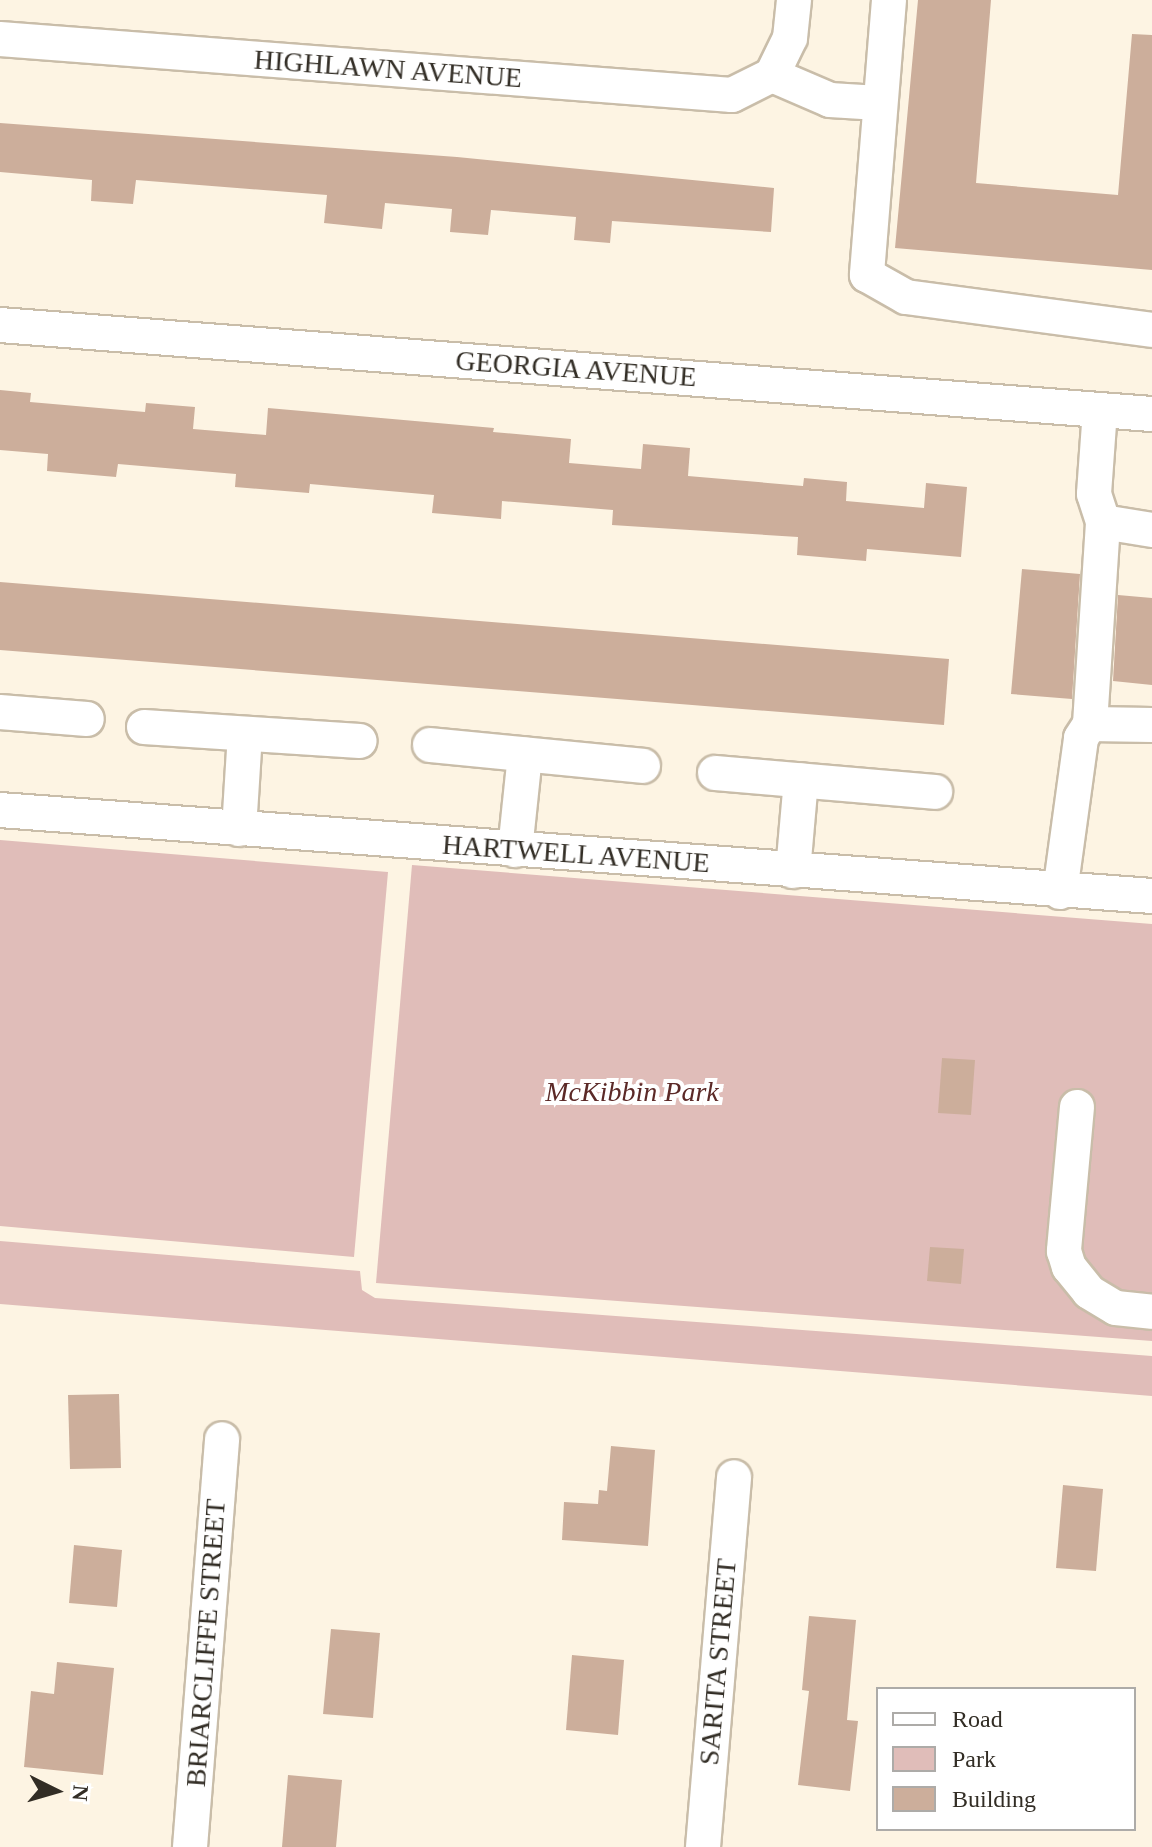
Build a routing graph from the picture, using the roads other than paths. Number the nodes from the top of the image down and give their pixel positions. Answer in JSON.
{"nodes":[{"id":1,"x":794,"y":0,"type":"edge"},
{"id":2,"x":889,"y":0,"type":"edge"},
{"id":3,"x":0,"y":39,"type":"edge"},
{"id":4,"x":772,"y":75,"type":"junction"},
{"id":5,"x":879,"y":103,"type":"junction"},
{"id":6,"x":0,"y":325,"type":"edge"},
{"id":7,"x":1152,"y":330,"type":"edge"},
{"id":8,"x":1100,"y":410,"type":"junction"},
{"id":9,"x":1152,"y":414,"type":"edge"},
{"id":10,"x":1103,"y":522,"type":"junction"},
{"id":11,"x":1152,"y":530,"type":"edge"},
{"id":12,"x":0,"y":712,"type":"edge"},
{"id":13,"x":87,"y":719,"type":"dead end"},
{"id":14,"x":1090,"y":724,"type":"junction"},
{"id":15,"x":1152,"y":725,"type":"edge"},
{"id":16,"x":144,"y":727,"type":"dead end"},
{"id":17,"x":245,"y":734,"type":"junction"},
{"id":18,"x":360,"y":741,"type":"dead end"},
{"id":19,"x":430,"y":745,"type":"dead end"},
{"id":20,"x":525,"y":755,"type":"junction"},
{"id":21,"x":643,"y":766,"type":"dead end"},
{"id":22,"x":715,"y":773,"type":"dead end"},
{"id":23,"x":801,"y":780,"type":"junction"},
{"id":24,"x":935,"y":792,"type":"dead end"},
{"id":25,"x":0,"y":810,"type":"edge"},
{"id":26,"x":239,"y":829,"type":"junction"},
{"id":27,"x":515,"y":850,"type":"junction"},
{"id":28,"x":793,"y":871,"type":"junction"},
{"id":29,"x":1060,"y":892,"type":"junction"},
{"id":30,"x":1152,"y":896,"type":"edge"},
{"id":31,"x":1077,"y":1107,"type":"dead end"},
{"id":32,"x":1152,"y":1312,"type":"edge"},
{"id":33,"x":222,"y":1439,"type":"dead end"},
{"id":34,"x":734,"y":1477,"type":"dead end"},
{"id":35,"x":190,"y":1847,"type":"edge"},
{"id":36,"x":703,"y":1847,"type":"edge"}],
"edges":[{"from":1,"to":4,"type":"street"},
{"from":2,"to":5,"type":"street"},
{"from":3,"to":4,"type":"street","name":"HIGHLAWN AVENUE"},
{"from":4,"to":5,"type":"street"},
{"from":5,"to":7,"type":"street"},
{"from":6,"to":8,"type":"street","name":"GEORGIA AVENUE"},
{"from":8,"to":9,"type":"street","name":"GEORGIA AVENUE"},
{"from":8,"to":10,"type":"street"},
{"from":10,"to":11,"type":"street"},
{"from":10,"to":14,"type":"street"},
{"from":12,"to":13,"type":"street"},
{"from":14,"to":15,"type":"street"},
{"from":14,"to":29,"type":"street"},
{"from":16,"to":17,"type":"street"},
{"from":17,"to":18,"type":"street"},
{"from":17,"to":26,"type":"street"},
{"from":19,"to":20,"type":"street"},
{"from":20,"to":21,"type":"street"},
{"from":20,"to":27,"type":"street"},
{"from":22,"to":23,"type":"street"},
{"from":23,"to":24,"type":"street"},
{"from":23,"to":28,"type":"street"},
{"from":25,"to":26,"type":"street","name":"HARTWELL AVENUE"},
{"from":26,"to":27,"type":"street","name":"HARTWELL AVENUE"},
{"from":27,"to":28,"type":"street","name":"HARTWELL AVENUE"},
{"from":28,"to":29,"type":"street","name":"HARTWELL AVENUE"},
{"from":29,"to":30,"type":"street","name":"HARTWELL AVENUE"},
{"from":31,"to":32,"type":"street"},
{"from":33,"to":35,"type":"street","name":"BRIARCLIFFE STREET"},
{"from":34,"to":36,"type":"street","name":"SARITA STREET"}]}
